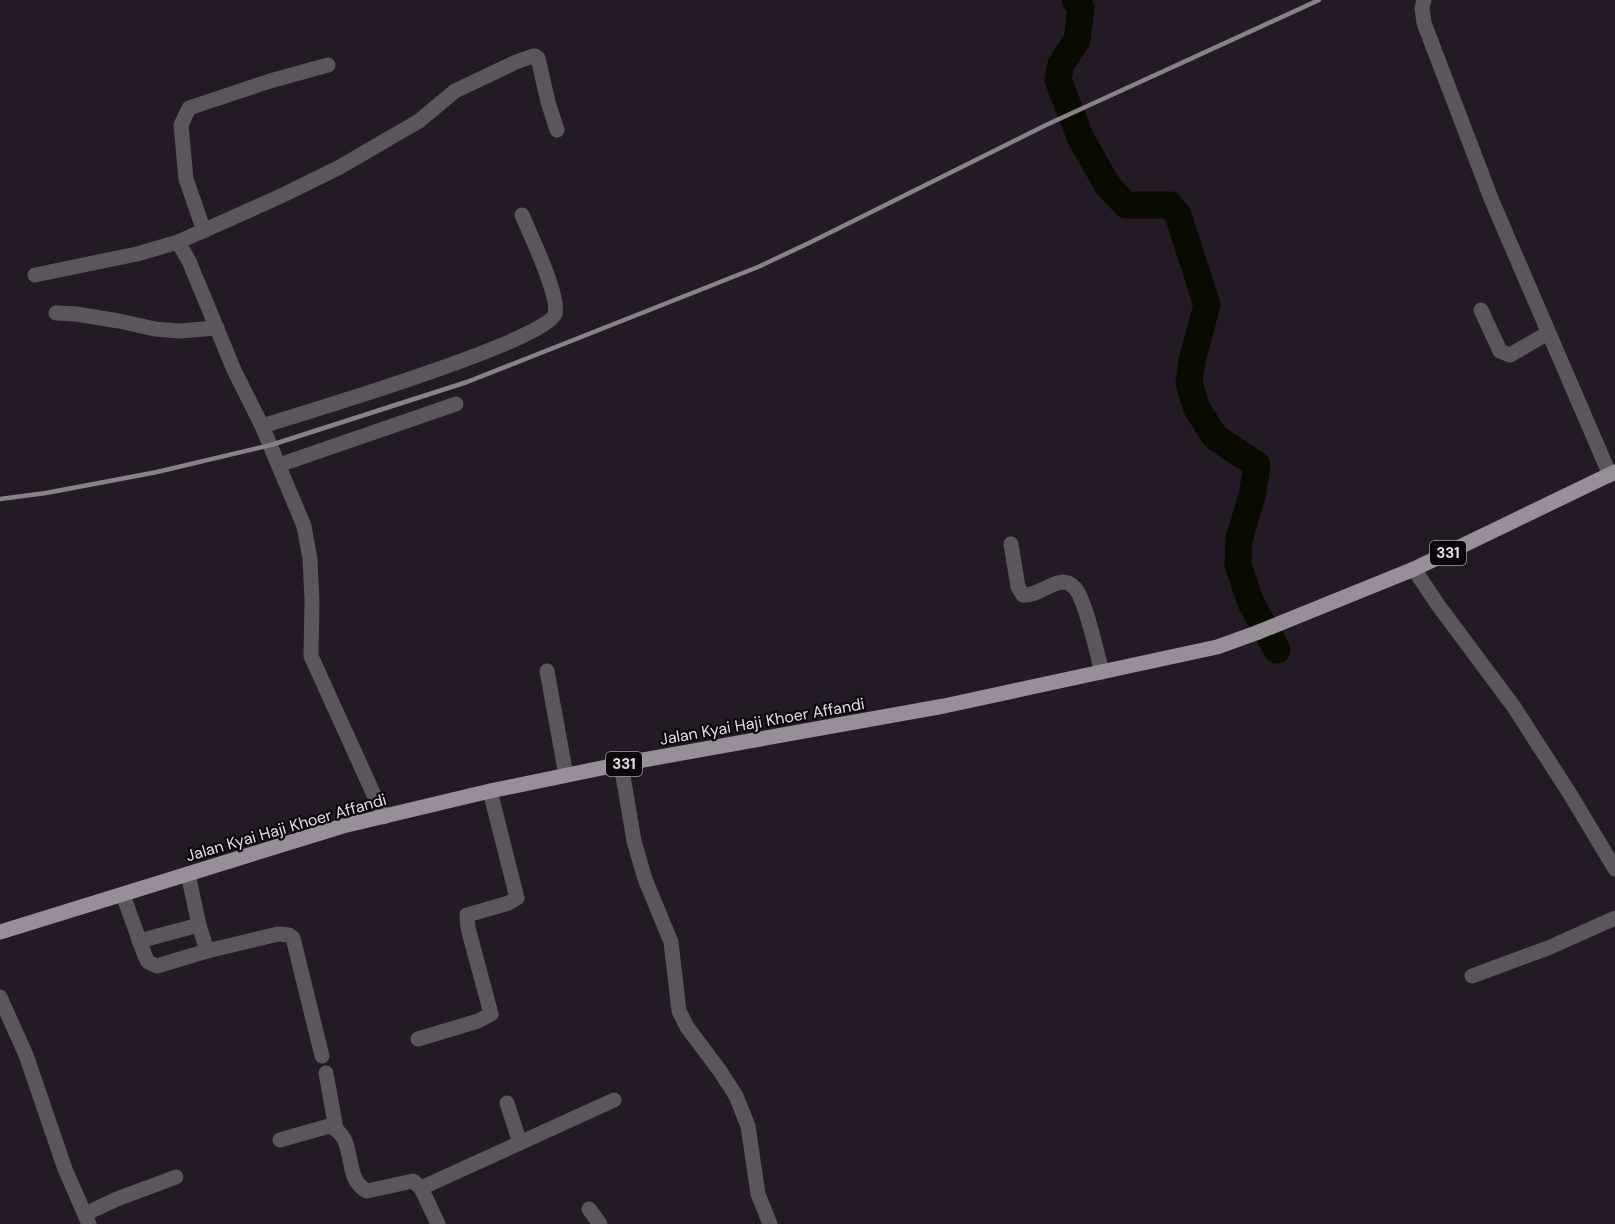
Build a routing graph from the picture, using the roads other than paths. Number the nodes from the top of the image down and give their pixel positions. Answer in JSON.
{"nodes":[{"id":1,"x":1424,"y":0,"type":"edge"},
{"id":2,"x":328,"y":65,"type":"dead end"},
{"id":3,"x":557,"y":130,"type":"dead end"},
{"id":4,"x":522,"y":215,"type":"dead end"},
{"id":5,"x":204,"y":231,"type":"junction"},
{"id":6,"x":178,"y":242,"type":"junction"},
{"id":7,"x":35,"y":275,"type":"dead end"},
{"id":8,"x":1481,"y":310,"type":"dead end"},
{"id":9,"x":56,"y":313,"type":"dead end"},
{"id":10,"x":217,"y":328,"type":"junction"},
{"id":11,"x":1548,"y":333,"type":"junction"},
{"id":12,"x":456,"y":404,"type":"dead end"},
{"id":13,"x":262,"y":426,"type":"junction"},
{"id":14,"x":279,"y":465,"type":"junction"},
{"id":15,"x":1612,"y":473,"type":"edge"},
{"id":16,"x":1011,"y":544,"type":"dead end"},
{"id":17,"x":1414,"y":569,"type":"junction"},
{"id":18,"x":547,"y":671,"type":"dead end"},
{"id":19,"x":1102,"y":672,"type":"junction"},
{"id":20,"x":621,"y":764,"type":"junction"},
{"id":21,"x":566,"y":775,"type":"junction"},
{"id":22,"x":490,"y":790,"type":"junction"},
{"id":23,"x":384,"y":817,"type":"junction"},
{"id":24,"x":1615,"y":869,"type":"edge"},
{"id":25,"x":188,"y":874,"type":"junction"},
{"id":26,"x":123,"y":895,"type":"junction"},
{"id":27,"x":1615,"y":918,"type":"edge"},
{"id":28,"x":199,"y":925,"type":"junction"},
{"id":29,"x":0,"y":932,"type":"edge"},
{"id":30,"x":139,"y":941,"type":"junction"},
{"id":31,"x":207,"y":951,"type":"junction"},
{"id":32,"x":1472,"y":976,"type":"dead end"},
{"id":33,"x":0,"y":997,"type":"edge"},
{"id":34,"x":418,"y":1039,"type":"dead end"},
{"id":35,"x":322,"y":1056,"type":"dead end"},
{"id":36,"x":326,"y":1073,"type":"dead end"},
{"id":37,"x":614,"y":1100,"type":"dead end"},
{"id":38,"x":507,"y":1102,"type":"dead end"},
{"id":39,"x":336,"y":1129,"type":"junction"},
{"id":40,"x":280,"y":1140,"type":"dead end"},
{"id":41,"x":520,"y":1143,"type":"junction"},
{"id":42,"x":176,"y":1177,"type":"dead end"},
{"id":43,"x":421,"y":1188,"type":"junction"},
{"id":44,"x":590,"y":1209,"type":"dead end"},
{"id":45,"x":87,"y":1219,"type":"edge"},
{"id":46,"x":438,"y":1224,"type":"edge"},
{"id":47,"x":600,"y":1224,"type":"edge"},
{"id":48,"x":770,"y":1224,"type":"edge"}],
"edges":[{"from":1,"to":11,"type":"street"},
{"from":2,"to":5,"type":"street"},
{"from":3,"to":5,"type":"street"},
{"from":4,"to":13,"type":"street"},
{"from":5,"to":6,"type":"street"},
{"from":6,"to":7,"type":"street"},
{"from":6,"to":10,"type":"street"},
{"from":8,"to":11,"type":"street"},
{"from":9,"to":10,"type":"street"},
{"from":10,"to":13,"type":"street"},
{"from":11,"to":15,"type":"street"},
{"from":12,"to":14,"type":"street"},
{"from":13,"to":14,"type":"street"},
{"from":14,"to":23,"type":"street"},
{"from":15,"to":17,"type":"main road","number":"331"},
{"from":16,"to":19,"type":"street"},
{"from":17,"to":19,"type":"main road","name":"Jalan Kyai Haji Khoer Affandi","number":"331"},
{"from":17,"to":24,"type":"street"},
{"from":18,"to":21,"type":"street"},
{"from":19,"to":20,"type":"main road","name":"Jalan Kyai Haji Khoer Affandi","number":"331"},
{"from":20,"to":21,"type":"main road","name":"Jalan Kyai Haji Khoer Affandi","number":"331"},
{"from":20,"to":48,"type":"street"},
{"from":21,"to":22,"type":"main road","name":"Jalan Kyai Haji Khoer Affandi","number":"331"},
{"from":22,"to":23,"type":"main road","name":"Jalan Kyai Haji Khoer Affandi","number":"331"},
{"from":22,"to":34,"type":"street"},
{"from":23,"to":25,"type":"main road","name":"Jalan Kyai Haji Khoer Affandi","number":"331"},
{"from":25,"to":26,"type":"main road","name":"Jalan Kyai Haji Khoer Affandi","number":"331"},
{"from":25,"to":28,"type":"street"},
{"from":26,"to":29,"type":"main road","name":"Jalan Kyai Haji Khoer Affandi","number":"331"},
{"from":26,"to":30,"type":"street"},
{"from":27,"to":32,"type":"street"},
{"from":28,"to":30,"type":"street"},
{"from":28,"to":31,"type":"street"},
{"from":30,"to":31,"type":"street"},
{"from":31,"to":35,"type":"street"},
{"from":33,"to":45,"type":"street"},
{"from":36,"to":39,"type":"street"},
{"from":37,"to":41,"type":"street"},
{"from":38,"to":41,"type":"street"},
{"from":39,"to":40,"type":"street"},
{"from":39,"to":43,"type":"street"},
{"from":41,"to":43,"type":"street"},
{"from":42,"to":45,"type":"street"},
{"from":43,"to":46,"type":"street"},
{"from":44,"to":47,"type":"street"}]}
